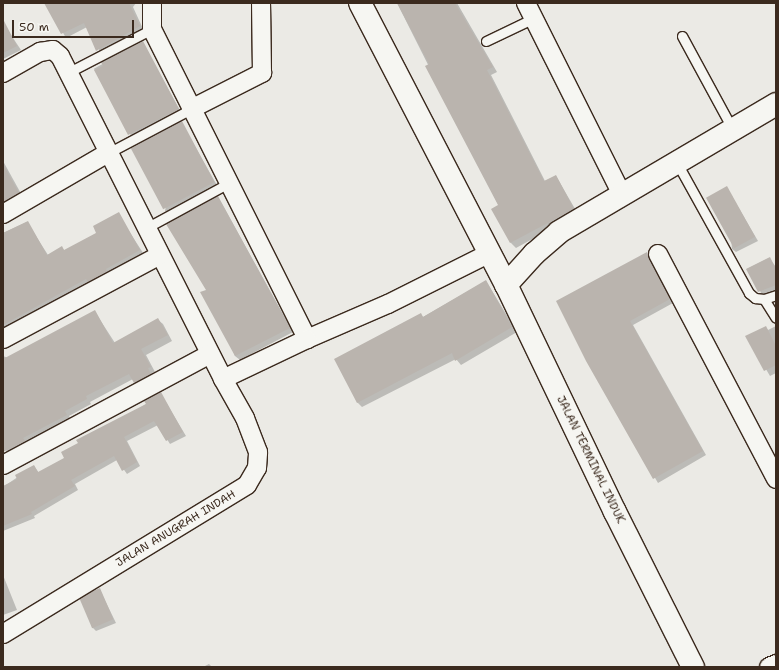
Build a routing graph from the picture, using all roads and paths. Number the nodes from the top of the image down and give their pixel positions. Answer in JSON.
{"nodes":[{"id":1,"x":152,"y":3,"type":"edge"},
{"id":2,"x":261,"y":3,"type":"edge"},
{"id":3,"x":360,"y":3,"type":"edge"},
{"id":4,"x":530,"y":10,"type":"edge"},
{"id":5,"x":152,"y":29,"type":"junction"},
{"id":6,"x":682,"y":36,"type":"dead end"},
{"id":7,"x":486,"y":41,"type":"dead end"},
{"id":8,"x":69,"y":72,"type":"junction"},
{"id":9,"x":3,"y":73,"type":"edge"},
{"id":10,"x":776,"y":104,"type":"edge"},
{"id":11,"x":191,"y":109,"type":"junction"},
{"id":12,"x":733,"y":130,"type":"junction"},
{"id":13,"x":108,"y":153,"type":"junction"},
{"id":14,"x":676,"y":162,"type":"junction"},
{"id":15,"x":229,"y":183,"type":"junction"},
{"id":16,"x":621,"y":193,"type":"junction"},
{"id":17,"x":3,"y":214,"type":"edge"},
{"id":18,"x":146,"y":228,"type":"junction"},
{"id":19,"x":488,"y":254,"type":"junction"},
{"id":20,"x":658,"y":254,"type":"dead end"},
{"id":21,"x":160,"y":255,"type":"junction"},
{"id":22,"x":506,"y":285,"type":"junction"},
{"id":23,"x":776,"y":295,"type":"edge"},
{"id":24,"x":764,"y":299,"type":"junction"},
{"id":25,"x":776,"y":318,"type":"edge"},
{"id":26,"x":3,"y":339,"type":"edge"},
{"id":27,"x":307,"y":340,"type":"junction"},
{"id":28,"x":210,"y":354,"type":"junction"},
{"id":29,"x":223,"y":379,"type":"junction"},
{"id":30,"x":3,"y":465,"type":"edge"},
{"id":31,"x":776,"y":479,"type":"edge"},
{"id":32,"x":3,"y":634,"type":"edge"},
{"id":33,"x":776,"y":664,"type":"edge"},
{"id":34,"x":693,"y":667,"type":"edge"},
{"id":35,"x":769,"y":667,"type":"edge"}],
"edges":[{"from":1,"to":5,"type":"street"},
{"from":2,"to":11,"type":"street"},
{"from":3,"to":19,"type":"main road","name":"JALAN TERMINAL INDUK"},
{"from":4,"to":7,"type":"lane"},
{"from":4,"to":16,"type":"street"},
{"from":5,"to":8,"type":"lane"},
{"from":5,"to":11,"type":"street"},
{"from":6,"to":12,"type":"lane"},
{"from":8,"to":9,"type":"street","name":"JALAN ANUGRAH INDAH"},
{"from":8,"to":13,"type":"street","name":"JALAN ANUGRAH INDAH"},
{"from":10,"to":12,"type":"main road"},
{"from":11,"to":13,"type":"lane"},
{"from":11,"to":15,"type":"street"},
{"from":12,"to":14,"type":"main road"},
{"from":13,"to":17,"type":"street"},
{"from":13,"to":18,"type":"street","name":"JALAN ANUGRAH INDAH"},
{"from":14,"to":16,"type":"main road"},
{"from":14,"to":24,"type":"lane"},
{"from":15,"to":18,"type":"lane"},
{"from":15,"to":27,"type":"street"},
{"from":16,"to":22,"type":"main road"},
{"from":18,"to":21,"type":"street","name":"JALAN ANUGRAH INDAH"},
{"from":19,"to":22,"type":"main road","name":"JALAN TERMINAL INDUK"},
{"from":19,"to":27,"type":"street"},
{"from":20,"to":31,"type":"street"},
{"from":21,"to":26,"type":"street"},
{"from":21,"to":28,"type":"street","name":"JALAN ANUGRAH INDAH"},
{"from":22,"to":34,"type":"main road","name":"JALAN TERMINAL INDUK"},
{"from":23,"to":24,"type":"lane"},
{"from":24,"to":25,"type":"lane"},
{"from":27,"to":29,"type":"street"},
{"from":28,"to":29,"type":"street","name":"JALAN ANUGRAH INDAH"},
{"from":28,"to":30,"type":"street"},
{"from":29,"to":32,"type":"street","name":"JALAN ANUGRAH INDAH"},
{"from":33,"to":35,"type":"street"}]}
